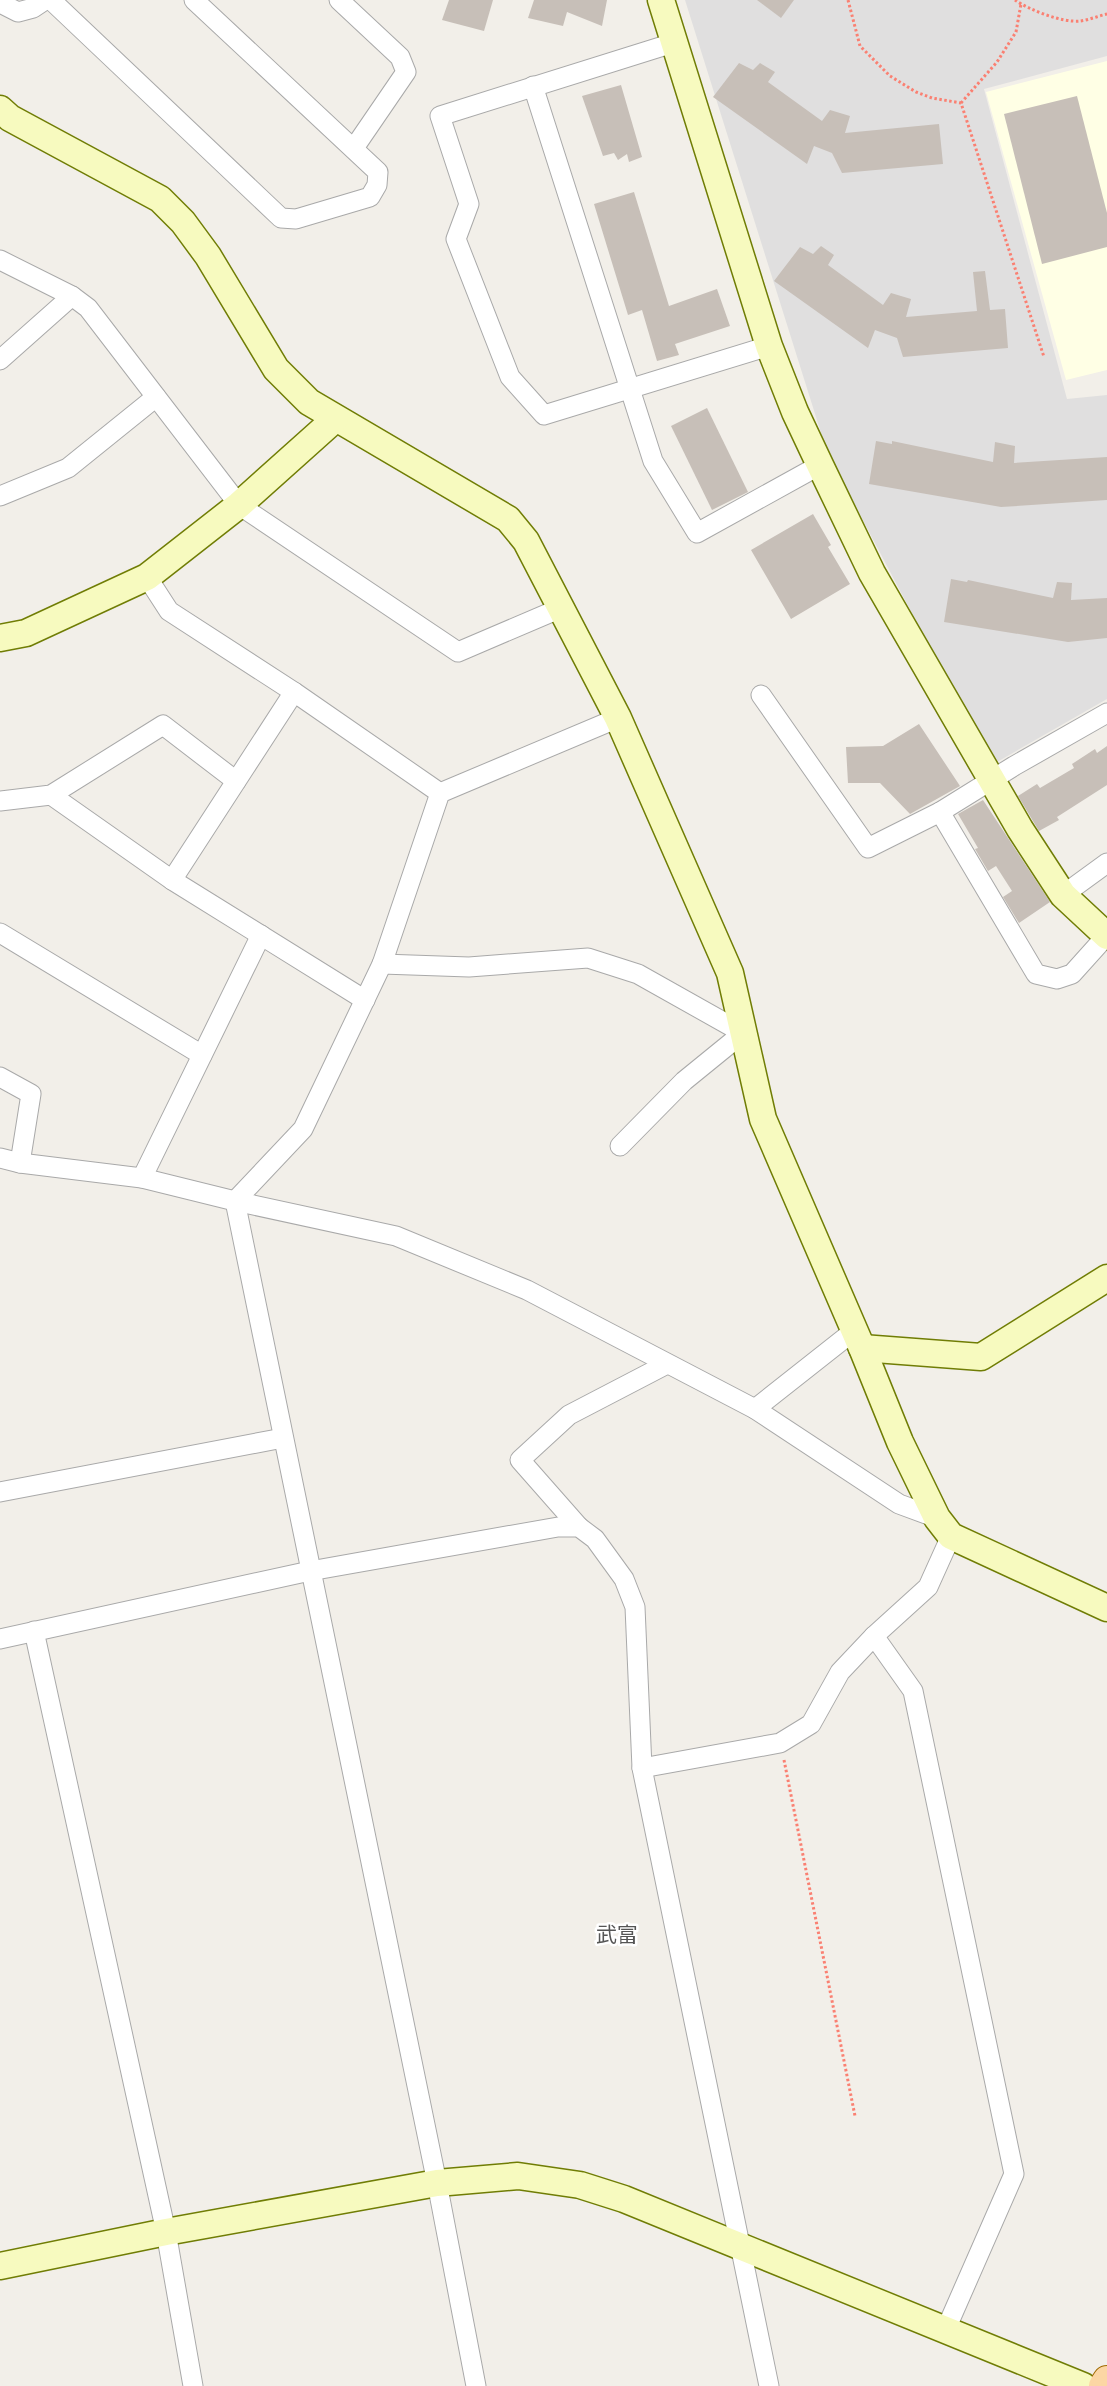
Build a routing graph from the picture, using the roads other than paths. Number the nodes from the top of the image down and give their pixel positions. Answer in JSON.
{"nodes":[{"id":1,"x":45,"y":0,"type":"edge"},
{"id":2,"x":51,"y":0,"type":"edge"},
{"id":3,"x":194,"y":0,"type":"edge"},
{"id":4,"x":339,"y":0,"type":"edge"},
{"id":5,"x":661,"y":0,"type":"edge"},
{"id":6,"x":0,"y":3,"type":"edge"},
{"id":7,"x":673,"y":43,"type":"junction"},
{"id":8,"x":533,"y":86,"type":"junction"},
{"id":9,"x":0,"y":109,"type":"edge"},
{"id":10,"x":354,"y":148,"type":"junction"},
{"id":11,"x":0,"y":260,"type":"edge"},
{"id":12,"x":72,"y":296,"type":"junction"},
{"id":13,"x":768,"y":346,"type":"junction"},
{"id":14,"x":0,"y":360,"type":"edge"},
{"id":15,"x":630,"y":389,"type":"junction"},
{"id":16,"x":156,"y":397,"type":"junction"},
{"id":17,"x":335,"y":419,"type":"junction"},
{"id":18,"x":820,"y":465,"type":"junction"},
{"id":19,"x":0,"y":496,"type":"edge"},
{"id":20,"x":239,"y":505,"type":"junction"},
{"id":21,"x":147,"y":577,"type":"junction"},
{"id":22,"x":561,"y":608,"type":"junction"},
{"id":23,"x":0,"y":638,"type":"edge"},
{"id":24,"x":294,"y":692,"type":"junction"},
{"id":25,"x":761,"y":695,"type":"dead end"},
{"id":26,"x":1107,"y":713,"type":"edge"},
{"id":27,"x":618,"y":718,"type":"junction"},
{"id":28,"x":993,"y":780,"type":"junction"},
{"id":29,"x":236,"y":781,"type":"junction"},
{"id":30,"x":440,"y":793,"type":"junction"},
{"id":31,"x":51,"y":795,"type":"junction"},
{"id":32,"x":0,"y":802,"type":"edge"},
{"id":33,"x":940,"y":812,"type":"junction"},
{"id":34,"x":1107,"y":863,"type":"edge"},
{"id":35,"x":172,"y":880,"type":"junction"},
{"id":36,"x":1063,"y":895,"type":"junction"},
{"id":37,"x":0,"y":933,"type":"edge"},
{"id":38,"x":261,"y":935,"type":"junction"},
{"id":39,"x":1107,"y":936,"type":"edge"},
{"id":40,"x":382,"y":964,"type":"junction"},
{"id":41,"x":365,"y":1000,"type":"junction"},
{"id":42,"x":743,"y":1033,"type":"junction"},
{"id":43,"x":202,"y":1054,"type":"junction"},
{"id":44,"x":0,"y":1077,"type":"edge"},
{"id":45,"x":620,"y":1146,"type":"dead end"},
{"id":46,"x":0,"y":1158,"type":"edge"},
{"id":47,"x":20,"y":1163,"type":"junction"},
{"id":48,"x":142,"y":1178,"type":"junction"},
{"id":49,"x":235,"y":1202,"type":"junction"},
{"id":50,"x":1107,"y":1278,"type":"edge"},
{"id":51,"x":858,"y":1339,"type":"junction"},
{"id":52,"x":667,"y":1364,"type":"junction"},
{"id":53,"x":755,"y":1409,"type":"junction"},
{"id":54,"x":283,"y":1438,"type":"junction"},
{"id":55,"x":0,"y":1492,"type":"edge"},
{"id":56,"x":579,"y":1527,"type":"junction"},
{"id":57,"x":944,"y":1527,"type":"junction"},
{"id":58,"x":310,"y":1571,"type":"junction"},
{"id":59,"x":1107,"y":1608,"type":"edge"},
{"id":60,"x":34,"y":1631,"type":"junction"},
{"id":61,"x":874,"y":1636,"type":"junction"},
{"id":62,"x":0,"y":1639,"type":"edge"},
{"id":63,"x":642,"y":1768,"type":"junction"},
{"id":64,"x":437,"y":2183,"type":"junction"},
{"id":65,"x":166,"y":2232,"type":"junction"},
{"id":66,"x":741,"y":2247,"type":"junction"},
{"id":67,"x":0,"y":2266,"type":"edge"},
{"id":68,"x":946,"y":2329,"type":"junction"},
{"id":69,"x":1107,"y":2380,"type":"edge"},
{"id":70,"x":193,"y":2386,"type":"edge"},
{"id":71,"x":476,"y":2386,"type":"edge"},
{"id":72,"x":769,"y":2386,"type":"edge"},
{"id":73,"x":1083,"y":2386,"type":"edge"},
{"id":74,"x":1103,"y":2386,"type":"edge"}],
"edges":[{"from":1,"to":6,"type":"street"},
{"from":2,"to":10,"type":"street"},
{"from":3,"to":10,"type":"street"},
{"from":4,"to":10,"type":"street"},
{"from":5,"to":7,"type":"street"},
{"from":7,"to":8,"type":"street"},
{"from":7,"to":13,"type":"street"},
{"from":8,"to":15,"type":"street"},
{"from":8,"to":15,"type":"street"},
{"from":9,"to":17,"type":"street"},
{"from":11,"to":12,"type":"street"},
{"from":12,"to":14,"type":"street"},
{"from":12,"to":16,"type":"street"},
{"from":13,"to":15,"type":"street"},
{"from":13,"to":18,"type":"street"},
{"from":15,"to":18,"type":"street"},
{"from":16,"to":19,"type":"street"},
{"from":16,"to":20,"type":"street"},
{"from":17,"to":20,"type":"street"},
{"from":17,"to":22,"type":"street"},
{"from":18,"to":28,"type":"street"},
{"from":20,"to":21,"type":"street"},
{"from":20,"to":22,"type":"street"},
{"from":21,"to":23,"type":"street"},
{"from":21,"to":24,"type":"street"},
{"from":22,"to":27,"type":"street"},
{"from":24,"to":29,"type":"street"},
{"from":24,"to":30,"type":"street"},
{"from":25,"to":33,"type":"street"},
{"from":26,"to":28,"type":"street"},
{"from":27,"to":30,"type":"street"},
{"from":27,"to":42,"type":"street"},
{"from":28,"to":33,"type":"street"},
{"from":28,"to":36,"type":"street"},
{"from":29,"to":31,"type":"street"},
{"from":29,"to":35,"type":"street"},
{"from":30,"to":40,"type":"street"},
{"from":31,"to":32,"type":"street"},
{"from":31,"to":35,"type":"street"},
{"from":33,"to":39,"type":"street"},
{"from":34,"to":36,"type":"street"},
{"from":35,"to":38,"type":"street"},
{"from":36,"to":39,"type":"street"},
{"from":37,"to":43,"type":"street"},
{"from":38,"to":41,"type":"street"},
{"from":38,"to":43,"type":"street"},
{"from":40,"to":41,"type":"street"},
{"from":40,"to":42,"type":"street"},
{"from":41,"to":49,"type":"street"},
{"from":42,"to":45,"type":"street"},
{"from":42,"to":51,"type":"street"},
{"from":43,"to":48,"type":"street"},
{"from":44,"to":47,"type":"street"},
{"from":46,"to":47,"type":"street"},
{"from":47,"to":48,"type":"street"},
{"from":48,"to":49,"type":"street"},
{"from":49,"to":52,"type":"street"},
{"from":49,"to":54,"type":"street"},
{"from":50,"to":51,"type":"street"},
{"from":51,"to":53,"type":"street"},
{"from":51,"to":57,"type":"street"},
{"from":52,"to":53,"type":"street"},
{"from":52,"to":56,"type":"street"},
{"from":53,"to":57,"type":"street"},
{"from":54,"to":55,"type":"street"},
{"from":54,"to":58,"type":"street"},
{"from":56,"to":58,"type":"street"},
{"from":56,"to":63,"type":"street"},
{"from":57,"to":59,"type":"street"},
{"from":57,"to":61,"type":"street"},
{"from":58,"to":60,"type":"street"},
{"from":58,"to":64,"type":"street"},
{"from":60,"to":62,"type":"street"},
{"from":60,"to":65,"type":"street"},
{"from":61,"to":63,"type":"street"},
{"from":61,"to":68,"type":"street"},
{"from":63,"to":66,"type":"street"},
{"from":64,"to":65,"type":"street"},
{"from":64,"to":66,"type":"street"},
{"from":64,"to":71,"type":"street"},
{"from":65,"to":67,"type":"street"},
{"from":65,"to":70,"type":"street"},
{"from":66,"to":68,"type":"street"},
{"from":66,"to":72,"type":"street"},
{"from":68,"to":73,"type":"street"},
{"from":69,"to":74,"type":"main road"}]}
